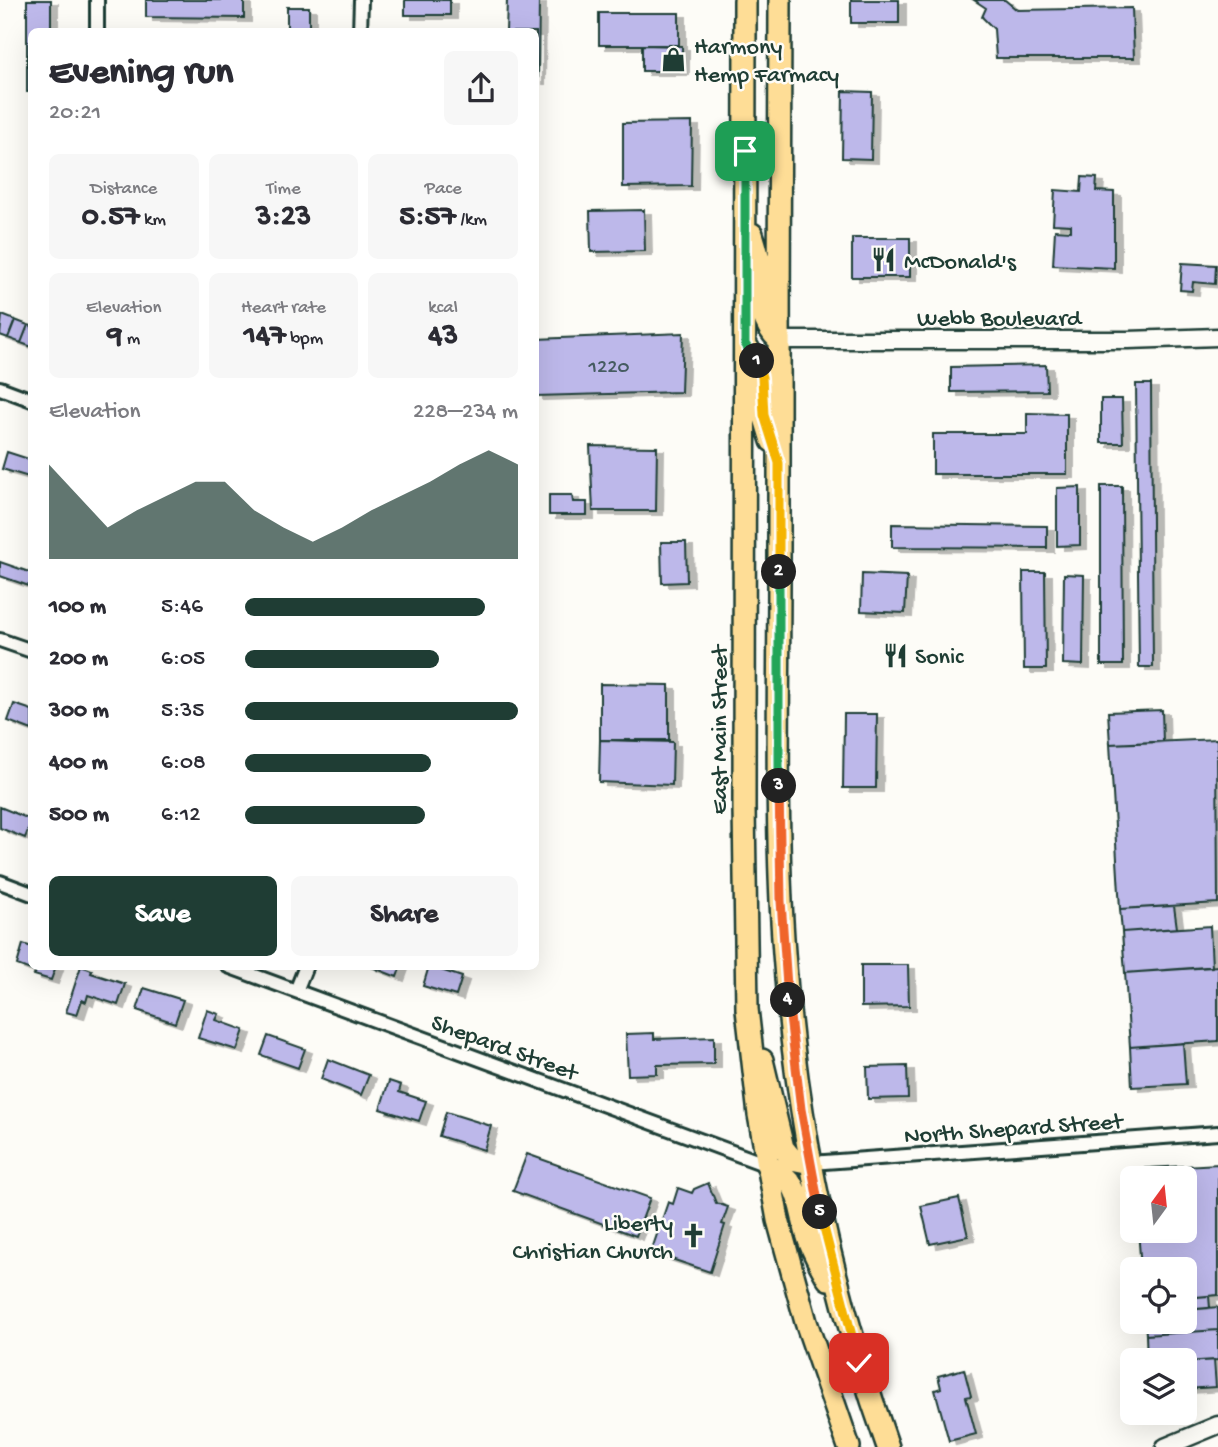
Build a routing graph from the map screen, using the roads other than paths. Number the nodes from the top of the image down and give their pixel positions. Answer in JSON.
{"nodes":[{"id":1,"x":97,"y":0,"type":"edge"},
{"id":2,"x":361,"y":0,"type":"edge"},
{"id":3,"x":745,"y":0,"type":"edge"},
{"id":4,"x":780,"y":0,"type":"edge"},
{"id":5,"x":97,"y":28,"type":"edge"},
{"id":6,"x":360,"y":28,"type":"edge"},
{"id":7,"x":745,"y":206,"type":"junction"},
{"id":8,"x":1218,"y":337,"type":"edge"},
{"id":9,"x":779,"y":340,"type":"junction"},
{"id":10,"x":745,"y":344,"type":"junction"},
{"id":11,"x":0,"y":388,"type":"edge"},
{"id":12,"x":28,"y":398,"type":"edge"},
{"id":13,"x":779,"y":463,"type":"junction"},
{"id":14,"x":0,"y":640,"type":"edge"},
{"id":15,"x":28,"y":650,"type":"edge"},
{"id":16,"x":744,"y":807,"type":"junction"},
{"id":17,"x":779,"y":807,"type":"junction"},
{"id":18,"x":0,"y":882,"type":"edge"},
{"id":19,"x":28,"y":892,"type":"edge"},
{"id":20,"x":239,"y":970,"type":"edge"},
{"id":21,"x":304,"y":970,"type":"edge"},
{"id":22,"x":296,"y":991,"type":"junction"},
{"id":23,"x":747,"y":1009,"type":"junction"},
{"id":24,"x":1218,"y":1133,"type":"edge"},
{"id":25,"x":811,"y":1163,"type":"junction"},
{"id":26,"x":767,"y":1165,"type":"junction"},
{"id":27,"x":845,"y":1312,"type":"junction"},
{"id":28,"x":1218,"y":1424,"type":"edge"},
{"id":29,"x":849,"y":1447,"type":"edge"},
{"id":30,"x":888,"y":1447,"type":"edge"},
{"id":31,"x":1165,"y":1447,"type":"edge"}],
"edges":[{"from":1,"to":5,"type":"street"},
{"from":2,"to":6,"type":"street"},
{"from":3,"to":7,"type":"main road","name":"East Main Street"},
{"from":4,"to":9,"type":"main road"},
{"from":7,"to":9,"type":"main road"},
{"from":7,"to":10,"type":"main road","name":"East Main Street"},
{"from":8,"to":9,"type":"street","name":"Webb Boulevard"},
{"from":9,"to":13,"type":"main road"},
{"from":10,"to":13,"type":"main road"},
{"from":10,"to":16,"type":"main road","name":"East Main Street"},
{"from":11,"to":12,"type":"street"},
{"from":13,"to":17,"type":"main road"},
{"from":14,"to":15,"type":"street"},
{"from":16,"to":17,"type":"main road"},
{"from":16,"to":23,"type":"main road","name":"East Main Street"},
{"from":17,"to":25,"type":"main road"},
{"from":18,"to":19,"type":"street"},
{"from":20,"to":22,"type":"street","name":"Shepard Street"},
{"from":21,"to":22,"type":"street"},
{"from":22,"to":26,"type":"street","name":"Shepard Street"},
{"from":23,"to":25,"type":"main road"},
{"from":23,"to":26,"type":"main road","name":"East Main Street"},
{"from":24,"to":25,"type":"street","name":"North Shepard Street"},
{"from":25,"to":27,"type":"main road"},
{"from":26,"to":27,"type":"main road"},
{"from":26,"to":29,"type":"main road","name":"East Main Street"},
{"from":27,"to":30,"type":"main road"},
{"from":28,"to":31,"type":"street"}]}
